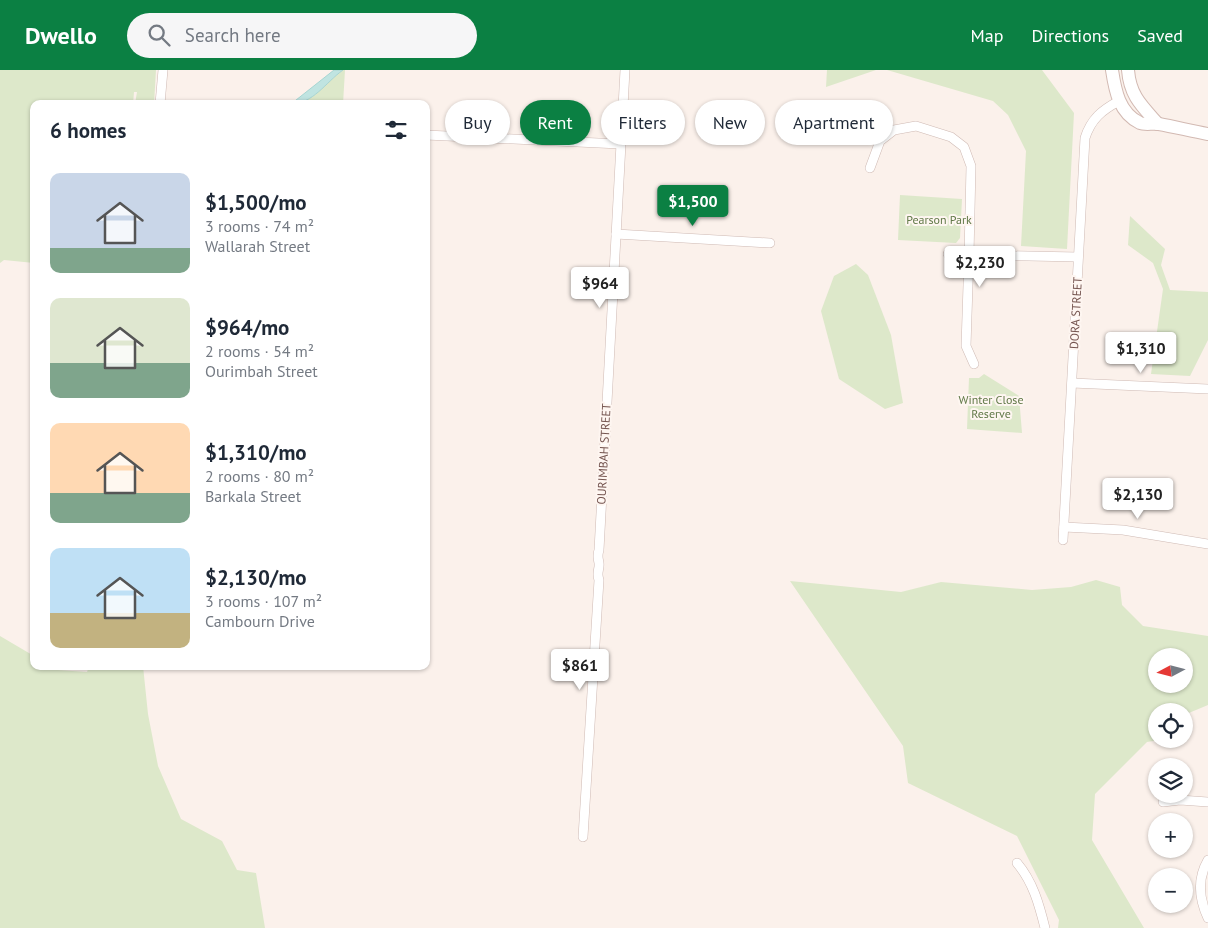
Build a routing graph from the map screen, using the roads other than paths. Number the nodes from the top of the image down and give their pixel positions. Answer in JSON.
{"nodes":[{"id":1,"x":163,"y":70,"type":"edge"},
{"id":2,"x":625,"y":70,"type":"edge"},
{"id":3,"x":1112,"y":70,"type":"edge"},
{"id":4,"x":1128,"y":70,"type":"edge"},
{"id":5,"x":1130,"y":86,"type":"junction"},
{"id":6,"x":160,"y":100,"type":"edge"},
{"id":7,"x":623,"y":100,"type":"edge"},
{"id":8,"x":1119,"y":101,"type":"junction"},
{"id":9,"x":1158,"y":124,"type":"junction"},
{"id":10,"x":1208,"y":134,"type":"edge"},
{"id":11,"x":430,"y":135,"type":"edge"},
{"id":12,"x":601,"y":143,"type":"edge"},
{"id":13,"x":620,"y":145,"type":"edge"},
{"id":14,"x":870,"y":168,"type":"dead end"},
{"id":15,"x":616,"y":234,"type":"junction"},
{"id":16,"x":770,"y":243,"type":"dead end"},
{"id":17,"x":948,"y":254,"type":"dead end"},
{"id":18,"x":969,"y":255,"type":"junction"},
{"id":19,"x":1078,"y":257,"type":"junction"},
{"id":20,"x":974,"y":364,"type":"dead end"},
{"id":21,"x":1072,"y":383,"type":"junction"},
{"id":22,"x":1208,"y":389,"type":"edge"},
{"id":23,"x":1064,"y":526,"type":"junction"},
{"id":24,"x":1063,"y":540,"type":"dead end"},
{"id":25,"x":1208,"y":544,"type":"edge"},
{"id":26,"x":1193,"y":801,"type":"edge"},
{"id":27,"x":1208,"y":802,"type":"edge"},
{"id":28,"x":583,"y":836,"type":"dead end"},
{"id":29,"x":1208,"y":860,"type":"edge"},
{"id":30,"x":1017,"y":863,"type":"dead end"},
{"id":31,"x":1208,"y":918,"type":"edge"},
{"id":32,"x":1045,"y":928,"type":"edge"}],
"edges":[{"from":1,"to":6,"type":"street"},
{"from":2,"to":7,"type":"street","name":"OURIMBAH STREET"},
{"from":3,"to":8,"type":"main road"},
{"from":4,"to":5,"type":"main road"},
{"from":5,"to":8,"type":"main road"},
{"from":5,"to":9,"type":"main road"},
{"from":8,"to":9,"type":"main road"},
{"from":8,"to":19,"type":"street","name":"DORA STREET"},
{"from":9,"to":10,"type":"main road"},
{"from":11,"to":12,"type":"street"},
{"from":13,"to":15,"type":"street","name":"OURIMBAH STREET"},
{"from":14,"to":18,"type":"street"},
{"from":15,"to":16,"type":"street"},
{"from":15,"to":28,"type":"street","name":"OURIMBAH STREET"},
{"from":17,"to":18,"type":"street"},
{"from":18,"to":19,"type":"street"},
{"from":18,"to":20,"type":"street"},
{"from":19,"to":21,"type":"street","name":"DORA STREET"},
{"from":21,"to":22,"type":"street"},
{"from":21,"to":23,"type":"street","name":"DORA STREET"},
{"from":23,"to":24,"type":"street","name":"DORA STREET"},
{"from":23,"to":25,"type":"street"},
{"from":26,"to":27,"type":"street"},
{"from":29,"to":31,"type":"street"},
{"from":30,"to":32,"type":"street"}]}
